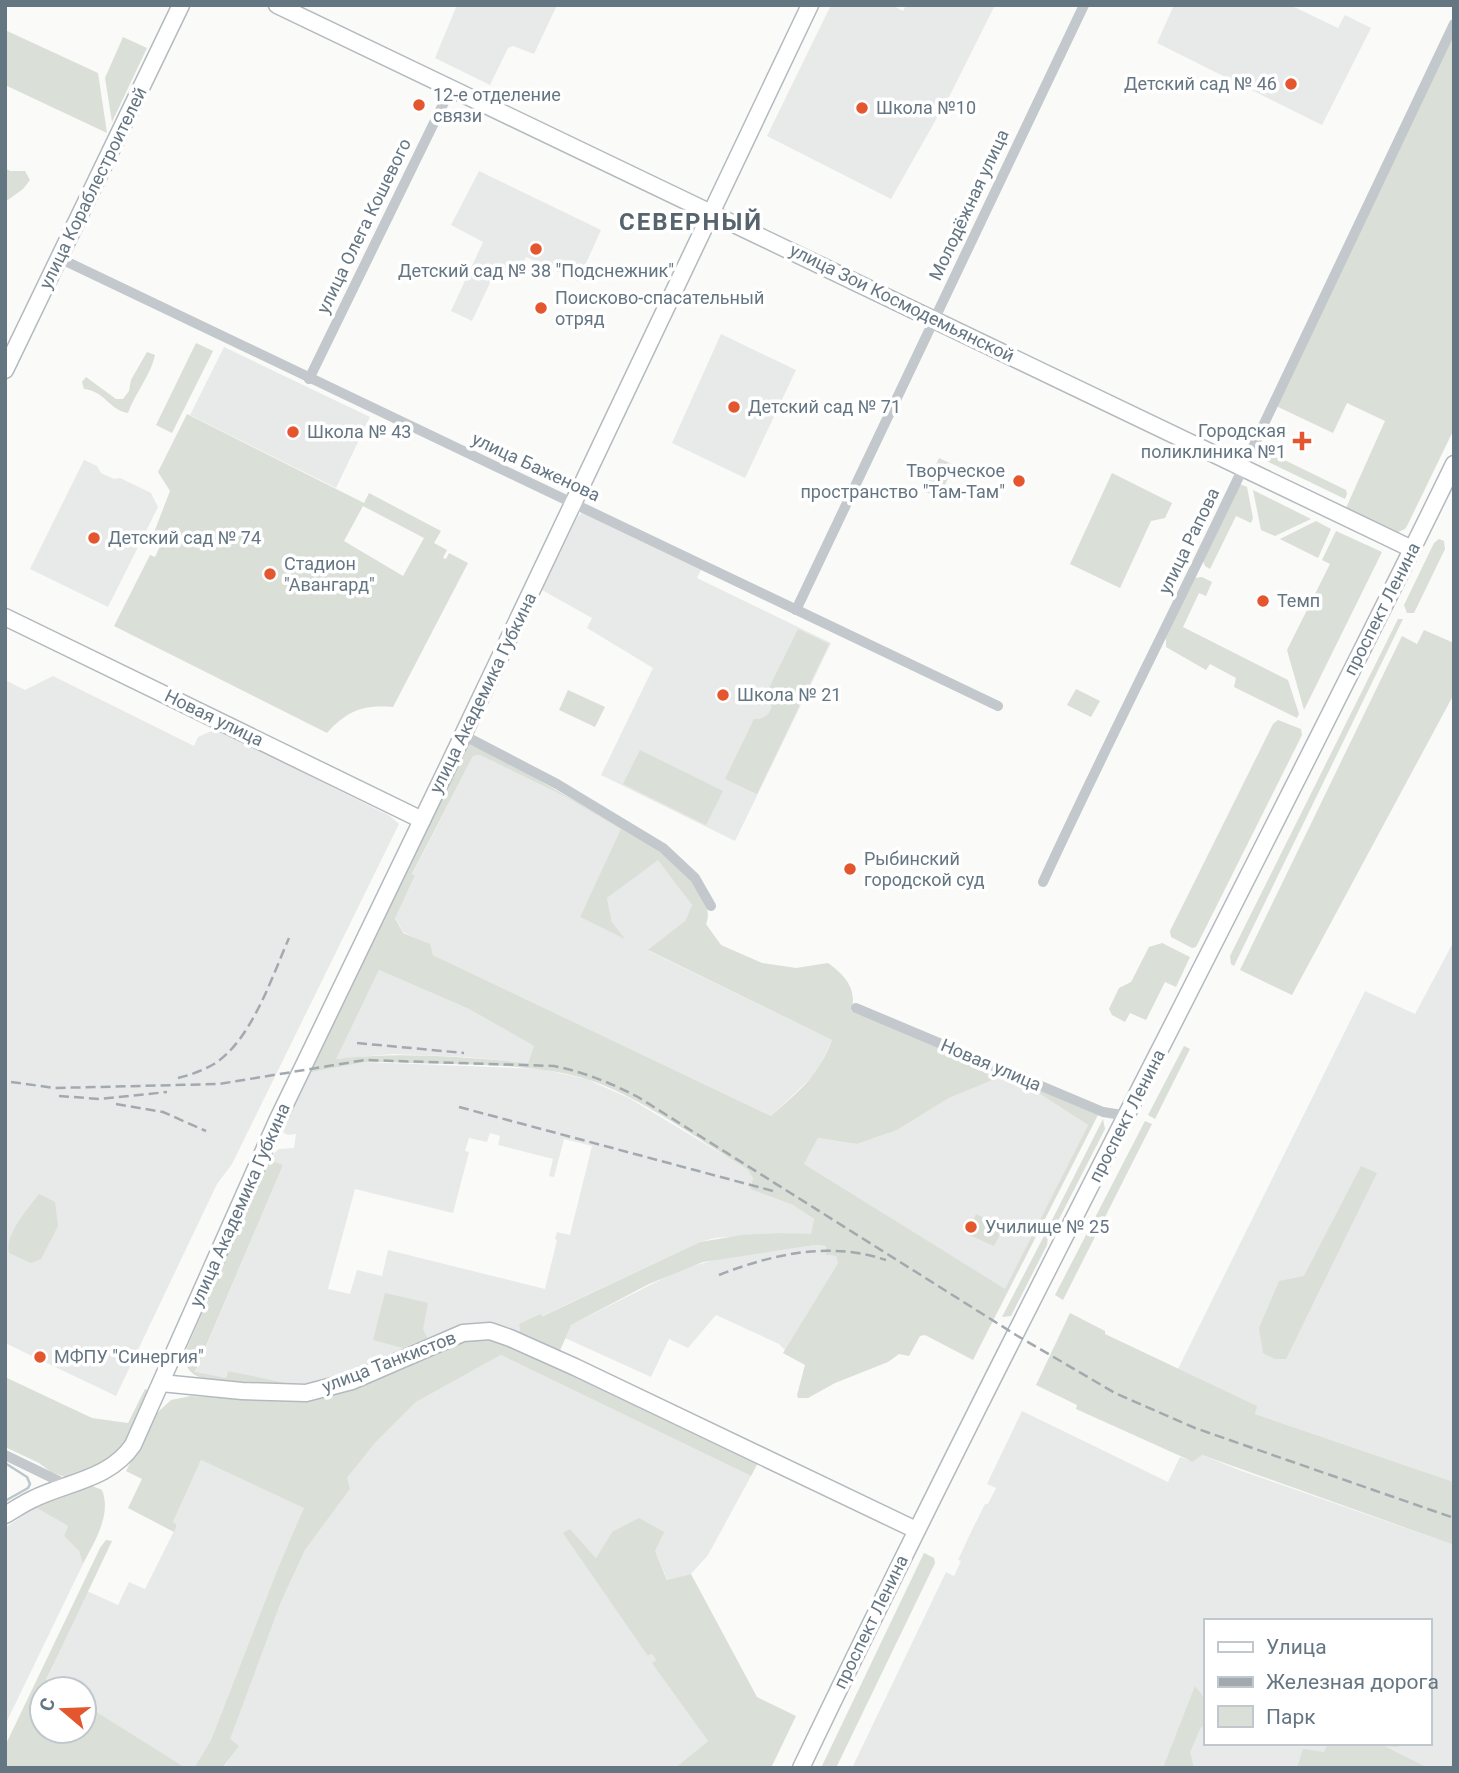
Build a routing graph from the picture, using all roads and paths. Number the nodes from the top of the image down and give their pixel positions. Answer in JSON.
{"nodes":[{"id":1,"x":181,"y":5,"type":"edge"},
{"id":2,"x":277,"y":5,"type":"edge"},
{"id":3,"x":1084,"y":5,"type":"edge"},
{"id":4,"x":806,"y":7,"type":"edge"},
{"id":5,"x":1454,"y":24,"type":"edge"},
{"id":6,"x":451,"y":88,"type":"junction"},
{"id":7,"x":712,"y":212,"type":"junction"},
{"id":8,"x":59,"y":258,"type":"junction"},
{"id":9,"x":934,"y":319,"type":"junction"},
{"id":10,"x":5,"y":370,"type":"edge"},
{"id":11,"x":309,"y":379,"type":"junction"},
{"id":12,"x":1454,"y":464,"type":"edge"},
{"id":13,"x":1243,"y":468,"type":"junction"},
{"id":14,"x":573,"y":504,"type":"junction"},
{"id":15,"x":1412,"y":549,"type":"junction"},
{"id":16,"x":796,"y":610,"type":"junction"},
{"id":17,"x":5,"y":617,"type":"edge"},
{"id":18,"x":998,"y":706,"type":"dead end"},
{"id":19,"x":463,"y":735,"type":"junction"},
{"id":20,"x":422,"y":820,"type":"junction"},
{"id":21,"x":1043,"y":882,"type":"dead end"},
{"id":22,"x":711,"y":906,"type":"dead end"},
{"id":23,"x":856,"y":1008,"type":"dead end"},
{"id":24,"x":1128,"y":1116,"type":"junction"},
{"id":25,"x":160,"y":1383,"type":"junction"},
{"id":26,"x":5,"y":1455,"type":"edge"},
{"id":27,"x":67,"y":1485,"type":"junction"},
{"id":28,"x":5,"y":1516,"type":"edge"},
{"id":29,"x":916,"y":1530,"type":"junction"},
{"id":30,"x":801,"y":1768,"type":"edge"}],
"edges":[{"from":1,"to":8,"type":"street","name":"улица Кораблестроителей"},
{"from":2,"to":6,"type":"street","name":"улица Зои Космодемьянской"},
{"from":3,"to":9,"type":"street","name":"Молодёжная улица"},
{"from":4,"to":7,"type":"street","name":"улица Академика Губкина"},
{"from":5,"to":13,"type":"street","name":"улица Рапова"},
{"from":6,"to":7,"type":"street","name":"улица Зои Космодемьянской"},
{"from":6,"to":11,"type":"street","name":"улица Олега Кошевого"},
{"from":7,"to":9,"type":"street","name":"улица Зои Космодемьянской"},
{"from":7,"to":14,"type":"street","name":"улица Академика Губкина"},
{"from":8,"to":10,"type":"street","name":"улица Кораблестроителей"},
{"from":8,"to":11,"type":"street","name":"улица Баженова"},
{"from":9,"to":13,"type":"street","name":"улица Зои Космодемьянской"},
{"from":9,"to":16,"type":"street","name":"Молодёжная улица"},
{"from":11,"to":14,"type":"street","name":"улица Баженова"},
{"from":12,"to":15,"type":"street","name":"проспект Ленина"},
{"from":13,"to":15,"type":"street","name":"улица Зои Космодемьянской"},
{"from":13,"to":21,"type":"street","name":"улица Рапова"},
{"from":14,"to":16,"type":"street","name":"улица Баженова"},
{"from":14,"to":19,"type":"street","name":"улица Академика Губкина"},
{"from":15,"to":24,"type":"street","name":"проспект Ленина"},
{"from":16,"to":18,"type":"street","name":"улица Баженова"},
{"from":17,"to":20,"type":"street","name":"Новая улица"},
{"from":19,"to":20,"type":"street","name":"улица Академика Губкина"},
{"from":19,"to":22,"type":"street"},
{"from":20,"to":25,"type":"street","name":"улица Академика Губкина"},
{"from":23,"to":24,"type":"street","name":"Новая улица"},
{"from":24,"to":29,"type":"street","name":"проспект Ленина"},
{"from":25,"to":27,"type":"street"},
{"from":25,"to":29,"type":"street","name":"улица Танкистов"},
{"from":26,"to":27,"type":"street"},
{"from":27,"to":28,"type":"street"},
{"from":29,"to":30,"type":"street","name":"проспект Ленина"}]}
